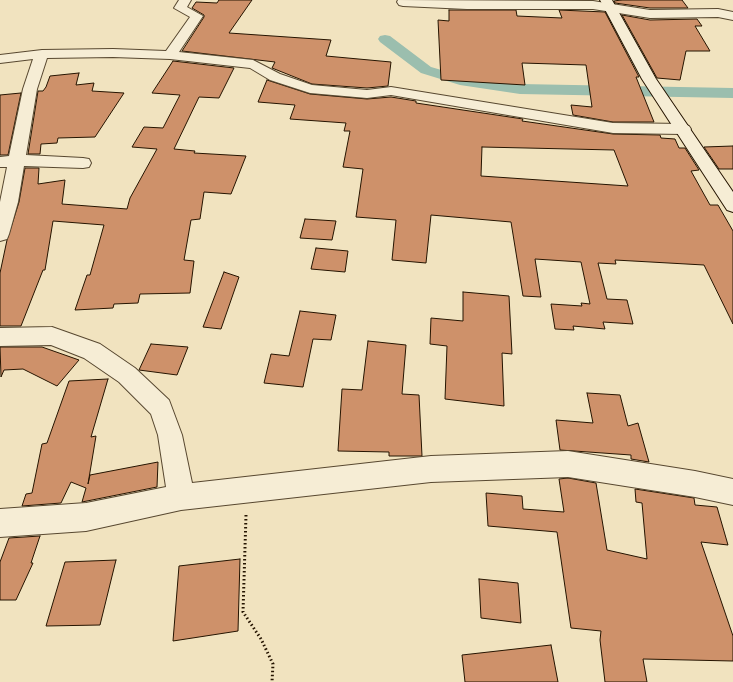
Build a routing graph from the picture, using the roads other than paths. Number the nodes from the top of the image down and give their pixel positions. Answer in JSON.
{"nodes":[{"id":1,"x":185,"y":0,"type":"edge"},
{"id":2,"x":403,"y":2,"type":"dead end"},
{"id":3,"x":608,"y":4,"type":"edge"},
{"id":4,"x":733,"y":16,"type":"edge"},
{"id":5,"x":42,"y":54,"type":"junction"},
{"id":6,"x":170,"y":55,"type":"junction"},
{"id":7,"x":0,"y":59,"type":"edge"},
{"id":8,"x":679,"y":123,"type":"junction"},
{"id":9,"x":8,"y":162,"type":"edge"},
{"id":10,"x":83,"y":163,"type":"dead end"},
{"id":11,"x":733,"y":206,"type":"edge"},
{"id":12,"x":0,"y":234,"type":"edge"},
{"id":13,"x":0,"y":337,"type":"edge"},
{"id":14,"x":733,"y":492,"type":"edge"},
{"id":15,"x":181,"y":497,"type":"junction"},
{"id":16,"x":0,"y":524,"type":"edge"}],
"edges":[{"from":1,"to":6,"type":"street"},
{"from":2,"to":3,"type":"street"},
{"from":3,"to":4,"type":"street"},
{"from":3,"to":8,"type":"street"},
{"from":5,"to":6,"type":"street"},
{"from":5,"to":7,"type":"street"},
{"from":5,"to":9,"type":"street"},
{"from":6,"to":8,"type":"street"},
{"from":8,"to":11,"type":"street"},
{"from":9,"to":10,"type":"street"},
{"from":9,"to":12,"type":"street"},
{"from":13,"to":15,"type":"street"},
{"from":14,"to":15,"type":"street"},
{"from":15,"to":16,"type":"street"}]}
